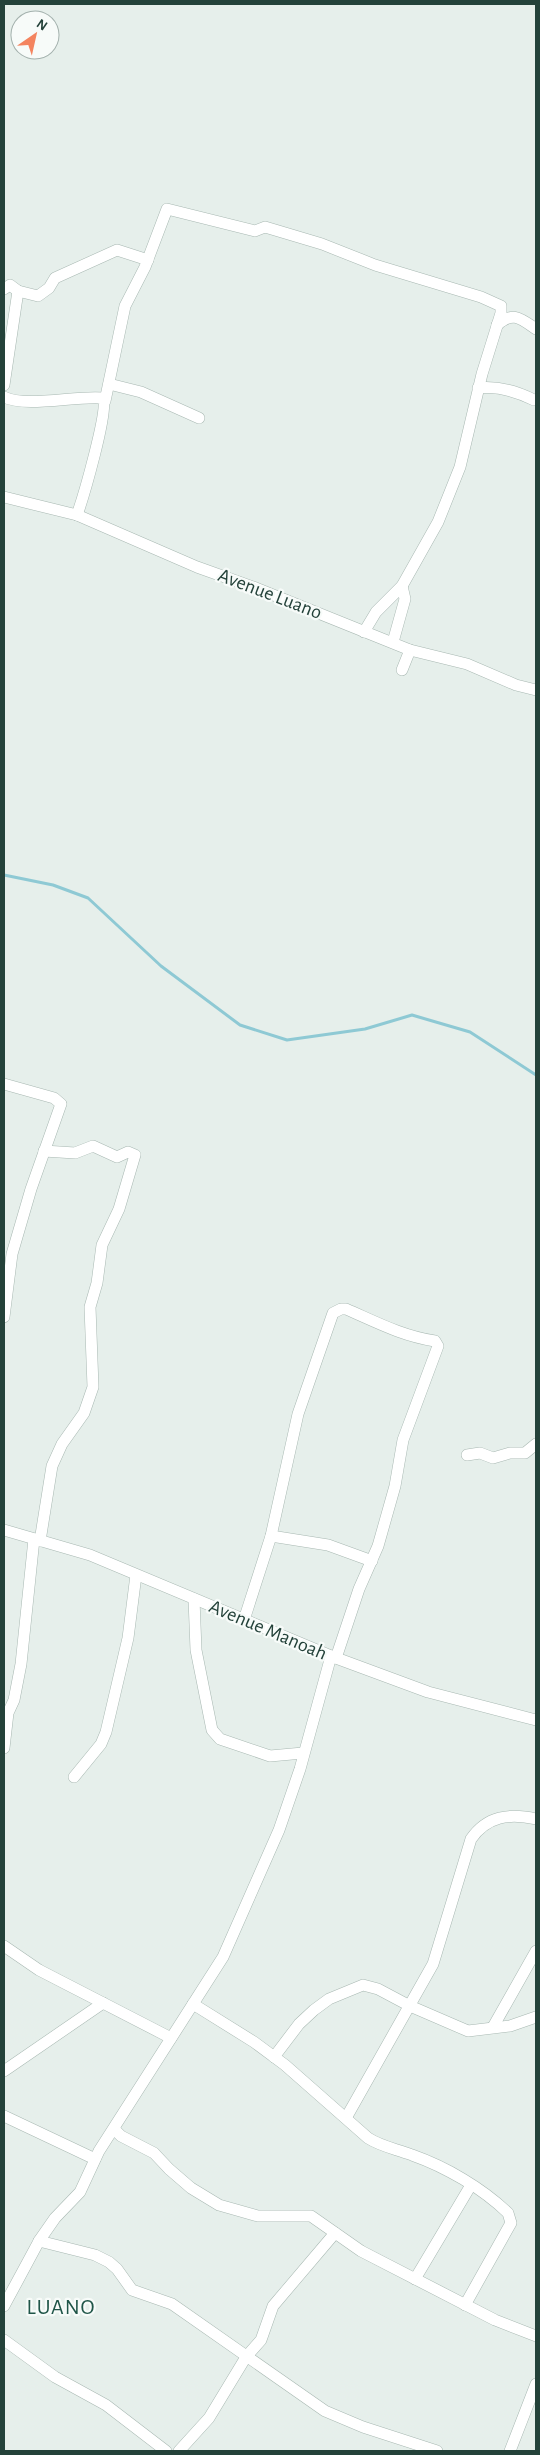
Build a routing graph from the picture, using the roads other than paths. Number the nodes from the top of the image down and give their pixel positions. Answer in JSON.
{"nodes":[{"id":1,"x":148,"y":260,"type":"junction"},
{"id":2,"x":4,"y":289,"type":"edge"},
{"id":3,"x":18,"y":291,"type":"junction"},
{"id":4,"x":497,"y":325,"type":"junction"},
{"id":5,"x":536,"y":329,"type":"edge"},
{"id":6,"x":109,"y":384,"type":"junction"},
{"id":7,"x":4,"y":385,"type":"edge"},
{"id":8,"x":478,"y":388,"type":"junction"},
{"id":9,"x":4,"y":397,"type":"edge"},
{"id":10,"x":534,"y":400,"type":"dead end"},
{"id":11,"x":105,"y":401,"type":"junction"},
{"id":12,"x":199,"y":418,"type":"dead end"},
{"id":13,"x":4,"y":497,"type":"edge"},
{"id":14,"x":77,"y":515,"type":"junction"},
{"id":15,"x":402,"y":586,"type":"junction"},
{"id":16,"x":364,"y":632,"type":"junction"},
{"id":17,"x":393,"y":642,"type":"junction"},
{"id":18,"x":410,"y":650,"type":"junction"},
{"id":19,"x":402,"y":670,"type":"dead end"},
{"id":20,"x":535,"y":688,"type":"edge"},
{"id":21,"x":4,"y":1084,"type":"edge"},
{"id":22,"x":44,"y":1151,"type":"junction"},
{"id":23,"x":4,"y":1316,"type":"edge"},
{"id":24,"x":536,"y":1444,"type":"edge"},
{"id":25,"x":467,"y":1456,"type":"dead end"},
{"id":26,"x":4,"y":1530,"type":"edge"},
{"id":27,"x":271,"y":1536,"type":"junction"},
{"id":28,"x":37,"y":1540,"type":"junction"},
{"id":29,"x":372,"y":1561,"type":"junction"},
{"id":30,"x":136,"y":1575,"type":"junction"},
{"id":31,"x":194,"y":1599,"type":"junction"},
{"id":32,"x":244,"y":1620,"type":"junction"},
{"id":33,"x":334,"y":1657,"type":"junction"},
{"id":34,"x":536,"y":1720,"type":"edge"},
{"id":35,"x":4,"y":1748,"type":"edge"},
{"id":36,"x":303,"y":1753,"type":"junction"},
{"id":37,"x":74,"y":1777,"type":"dead end"},
{"id":38,"x":536,"y":1818,"type":"edge"},
{"id":39,"x":4,"y":1946,"type":"edge"},
{"id":40,"x":536,"y":1951,"type":"edge"},
{"id":41,"x":104,"y":2003,"type":"junction"},
{"id":42,"x":193,"y":2004,"type":"junction"},
{"id":43,"x":410,"y":2006,"type":"junction"},
{"id":44,"x":536,"y":2016,"type":"edge"},
{"id":45,"x":493,"y":2027,"type":"junction"},
{"id":46,"x":171,"y":2038,"type":"junction"},
{"id":47,"x":274,"y":2057,"type":"junction"},
{"id":48,"x":4,"y":2070,"type":"edge"},
{"id":49,"x":4,"y":2116,"type":"edge"},
{"id":50,"x":346,"y":2118,"type":"junction"},
{"id":51,"x":114,"y":2129,"type":"junction"},
{"id":52,"x":95,"y":2159,"type":"junction"},
{"id":53,"x":471,"y":2185,"type":"junction"},
{"id":54,"x":335,"y":2233,"type":"junction"},
{"id":55,"x":39,"y":2241,"type":"junction"},
{"id":56,"x":415,"y":2279,"type":"junction"},
{"id":57,"x":465,"y":2305,"type":"junction"},
{"id":58,"x":4,"y":2306,"type":"edge"},
{"id":59,"x":536,"y":2336,"type":"edge"},
{"id":60,"x":4,"y":2340,"type":"edge"},
{"id":61,"x":246,"y":2357,"type":"junction"},
{"id":62,"x":536,"y":2384,"type":"edge"},
{"id":63,"x":166,"y":2451,"type":"edge"},
{"id":64,"x":179,"y":2451,"type":"edge"},
{"id":65,"x":437,"y":2451,"type":"edge"},
{"id":66,"x":510,"y":2451,"type":"edge"}],
"edges":[{"from":1,"to":3,"type":"street"},
{"from":1,"to":4,"type":"street"},
{"from":1,"to":6,"type":"street"},
{"from":2,"to":3,"type":"street"},
{"from":3,"to":7,"type":"street"},
{"from":4,"to":5,"type":"street"},
{"from":4,"to":8,"type":"street"},
{"from":6,"to":11,"type":"street"},
{"from":6,"to":12,"type":"street"},
{"from":8,"to":10,"type":"street"},
{"from":8,"to":15,"type":"street"},
{"from":9,"to":11,"type":"street"},
{"from":11,"to":14,"type":"street"},
{"from":13,"to":14,"type":"street","name":"Avenue Luano"},
{"from":14,"to":16,"type":"street","name":"Avenue Luano"},
{"from":15,"to":16,"type":"street"},
{"from":15,"to":17,"type":"street"},
{"from":16,"to":17,"type":"street","name":"Avenue Luano"},
{"from":17,"to":18,"type":"street","name":"Avenue Luano"},
{"from":18,"to":19,"type":"street"},
{"from":18,"to":20,"type":"street","name":"Avenue Luano"},
{"from":21,"to":22,"type":"street"},
{"from":22,"to":23,"type":"street"},
{"from":22,"to":28,"type":"street"},
{"from":24,"to":25,"type":"street"},
{"from":26,"to":28,"type":"street","name":"Avenue Manoah"},
{"from":27,"to":29,"type":"street"},
{"from":27,"to":29,"type":"street"},
{"from":27,"to":32,"type":"street"},
{"from":28,"to":30,"type":"street","name":"Avenue Manoah"},
{"from":28,"to":35,"type":"street"},
{"from":29,"to":33,"type":"street"},
{"from":30,"to":31,"type":"street","name":"Avenue Manoah"},
{"from":30,"to":37,"type":"street"},
{"from":31,"to":32,"type":"street","name":"Avenue Manoah"},
{"from":31,"to":36,"type":"street"},
{"from":32,"to":33,"type":"street","name":"Avenue Manoah"},
{"from":33,"to":34,"type":"street","name":"Avenue Manoah"},
{"from":33,"to":36,"type":"street"},
{"from":36,"to":42,"type":"street"},
{"from":38,"to":43,"type":"street"},
{"from":39,"to":41,"type":"street"},
{"from":40,"to":45,"type":"street"},
{"from":41,"to":46,"type":"street"},
{"from":41,"to":48,"type":"street"},
{"from":42,"to":46,"type":"street"},
{"from":42,"to":47,"type":"street"},
{"from":43,"to":45,"type":"street"},
{"from":43,"to":47,"type":"street"},
{"from":43,"to":50,"type":"street"},
{"from":44,"to":45,"type":"street"},
{"from":46,"to":51,"type":"street"},
{"from":47,"to":50,"type":"street"},
{"from":49,"to":52,"type":"street"},
{"from":50,"to":53,"type":"street"},
{"from":51,"to":52,"type":"street"},
{"from":51,"to":54,"type":"street"},
{"from":52,"to":55,"type":"street"},
{"from":53,"to":56,"type":"street"},
{"from":53,"to":57,"type":"street"},
{"from":54,"to":56,"type":"street"},
{"from":54,"to":61,"type":"street"},
{"from":55,"to":58,"type":"street"},
{"from":55,"to":61,"type":"street"},
{"from":56,"to":57,"type":"street"},
{"from":57,"to":59,"type":"street"},
{"from":60,"to":63,"type":"street"},
{"from":61,"to":64,"type":"street"},
{"from":61,"to":65,"type":"street"},
{"from":62,"to":66,"type":"street"}]}
